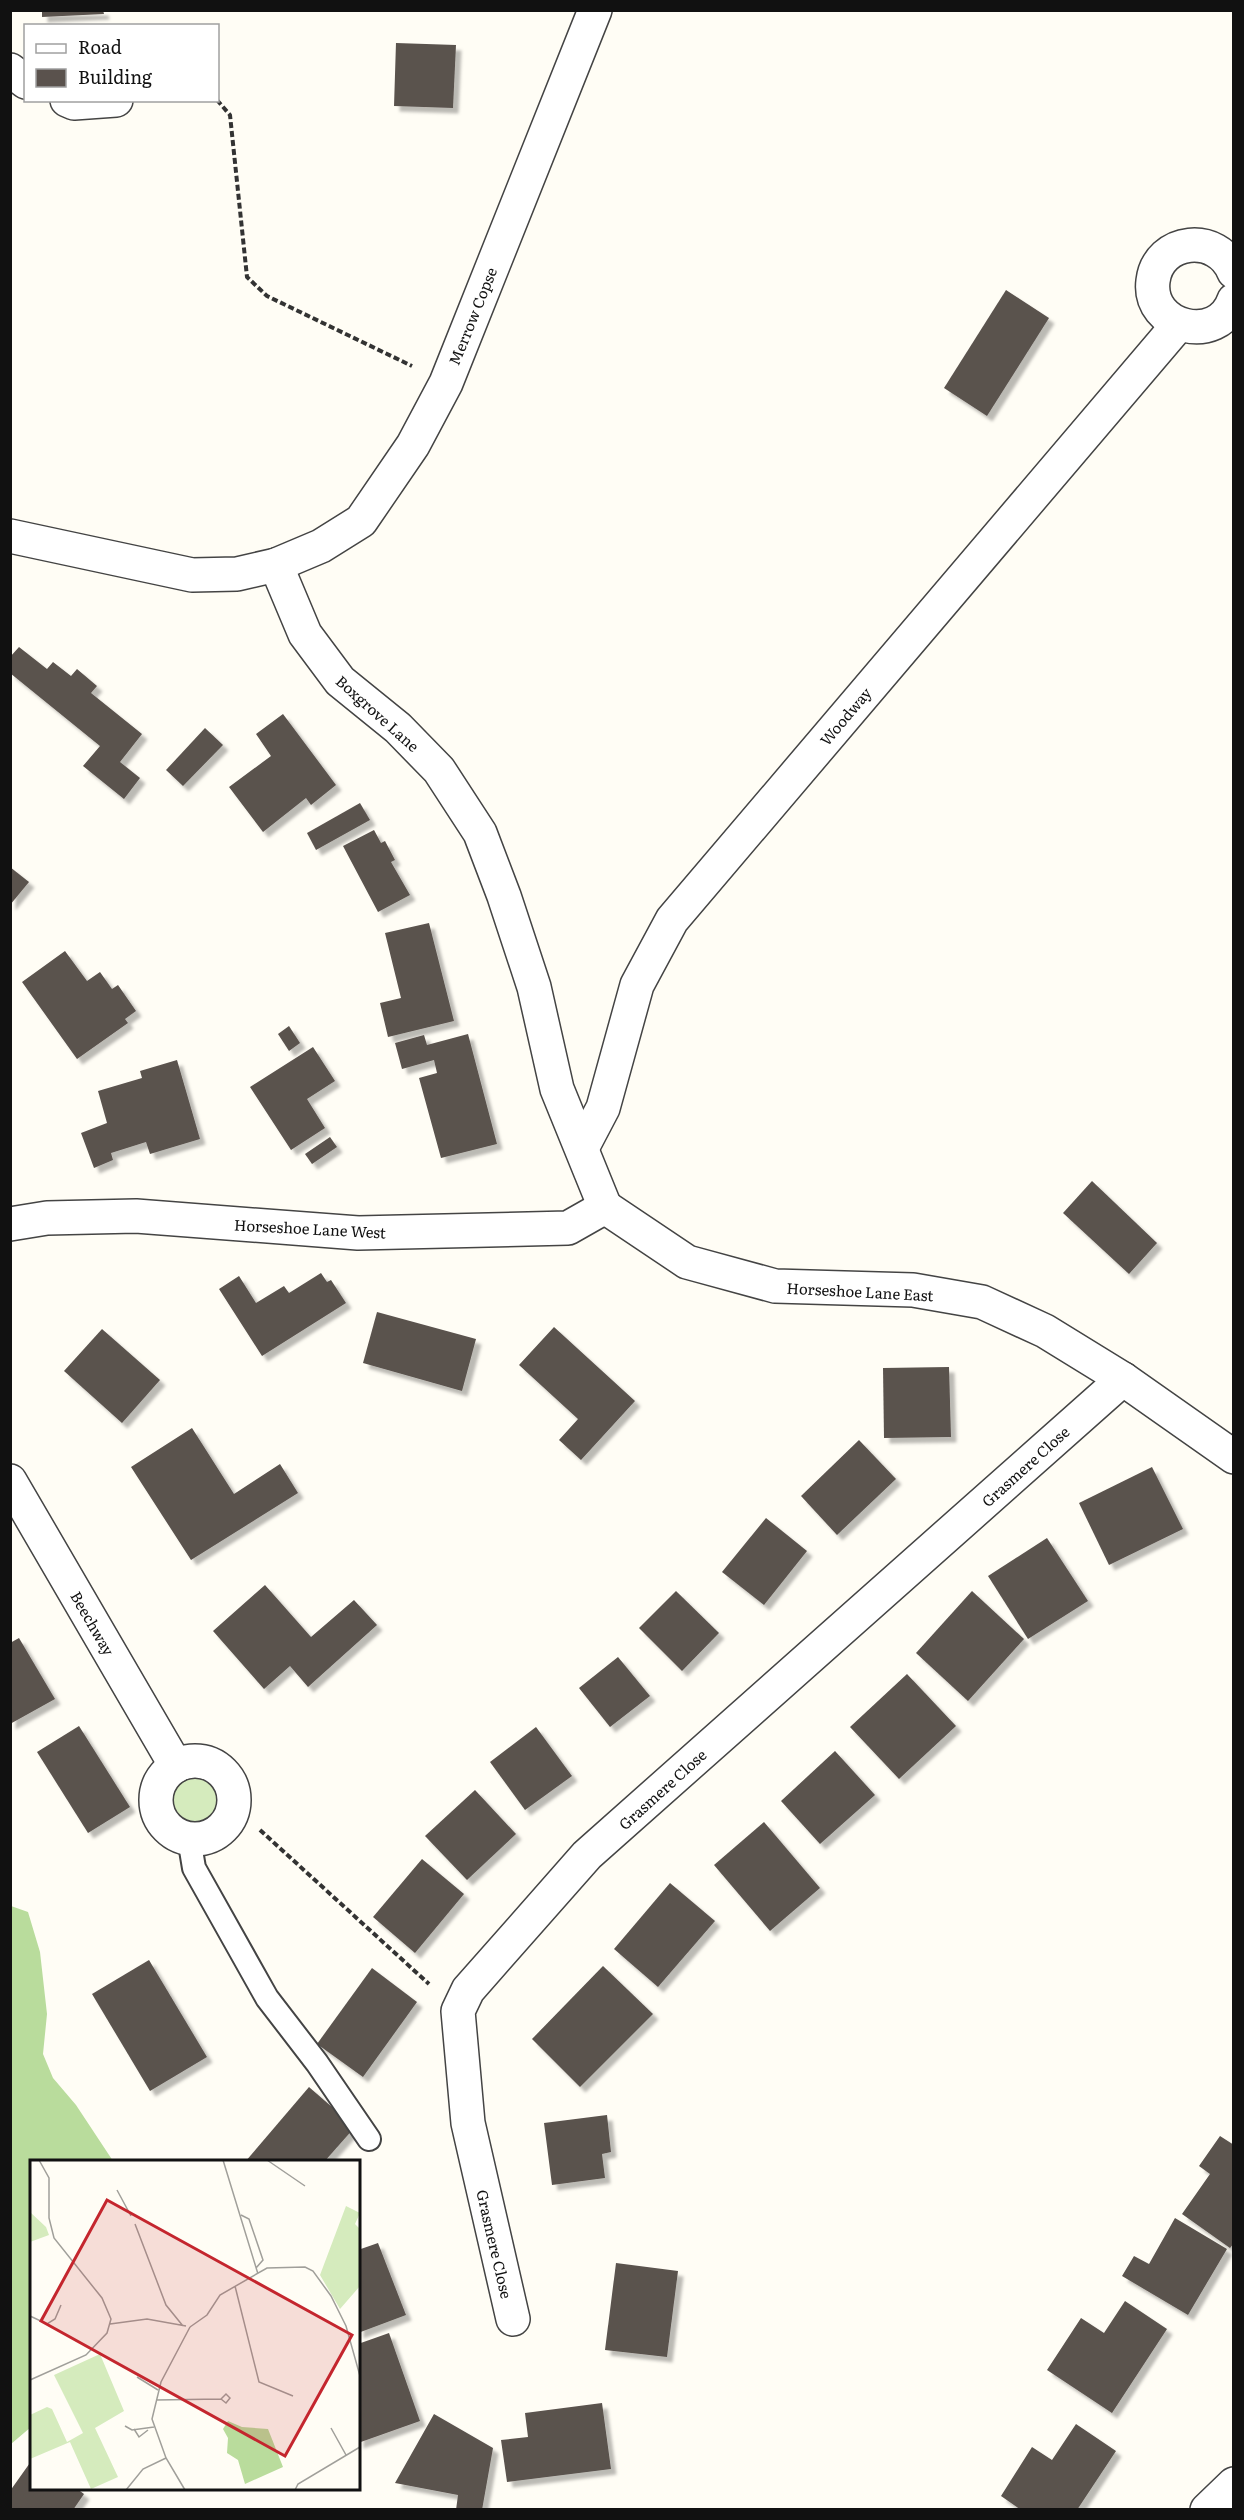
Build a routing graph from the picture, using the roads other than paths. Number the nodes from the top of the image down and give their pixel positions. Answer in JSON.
{"nodes":[{"id":1,"x":595,"y":10,"type":"edge"},
{"id":2,"x":10,"y":70,"type":"edge"},
{"id":3,"x":24,"y":80,"type":"edge"},
{"id":4,"x":72,"y":102,"type":"edge"},
{"id":5,"x":88,"y":102,"type":"edge"},
{"id":6,"x":1230,"y":256,"type":"edge"},
{"id":7,"x":1233,"y":300,"type":"edge"},
{"id":8,"x":1178,"y":325,"type":"junction"},
{"id":9,"x":10,"y":536,"type":"edge"},
{"id":10,"x":276,"y":565,"type":"junction"},
{"id":11,"x":582,"y":1148,"type":"junction"},
{"id":12,"x":605,"y":1207,"type":"junction"},
{"id":13,"x":10,"y":1224,"type":"edge"},
{"id":14,"x":1123,"y":1379,"type":"junction"},
{"id":15,"x":1233,"y":1457,"type":"edge"},
{"id":16,"x":10,"y":1481,"type":"edge"},
{"id":17,"x":176,"y":1766,"type":"junction"},
{"id":18,"x":189,"y":1838,"type":"junction"},
{"id":19,"x":369,"y":2139,"type":"dead end"},
{"id":20,"x":513,"y":2319,"type":"dead end"},
{"id":21,"x":1233,"y":2484,"type":"edge"},
{"id":22,"x":1208,"y":2510,"type":"edge"}],
"edges":[{"from":1,"to":10,"type":"street","name":"Merrow Copse"},
{"from":2,"to":3,"type":"street"},
{"from":4,"to":5,"type":"street"},
{"from":6,"to":8,"type":"street"},
{"from":7,"to":8,"type":"street"},
{"from":8,"to":11,"type":"street","name":"Woodway"},
{"from":9,"to":10,"type":"street"},
{"from":10,"to":11,"type":"street","name":"Boxgrove Lane"},
{"from":11,"to":12,"type":"street","name":"Boxgrove Lane"},
{"from":12,"to":13,"type":"street","name":"Horseshoe Lane West"},
{"from":12,"to":14,"type":"street","name":"Horseshoe Lane East"},
{"from":14,"to":15,"type":"street","name":"Horseshoe Lane East"},
{"from":14,"to":20,"type":"street","name":"Grasmere Close"},
{"from":16,"to":17,"type":"street","name":"Beechway"},
{"from":17,"to":18,"type":"street"},
{"from":17,"to":18,"type":"street"},
{"from":18,"to":19,"type":"lane"},
{"from":21,"to":22,"type":"street"}]}
